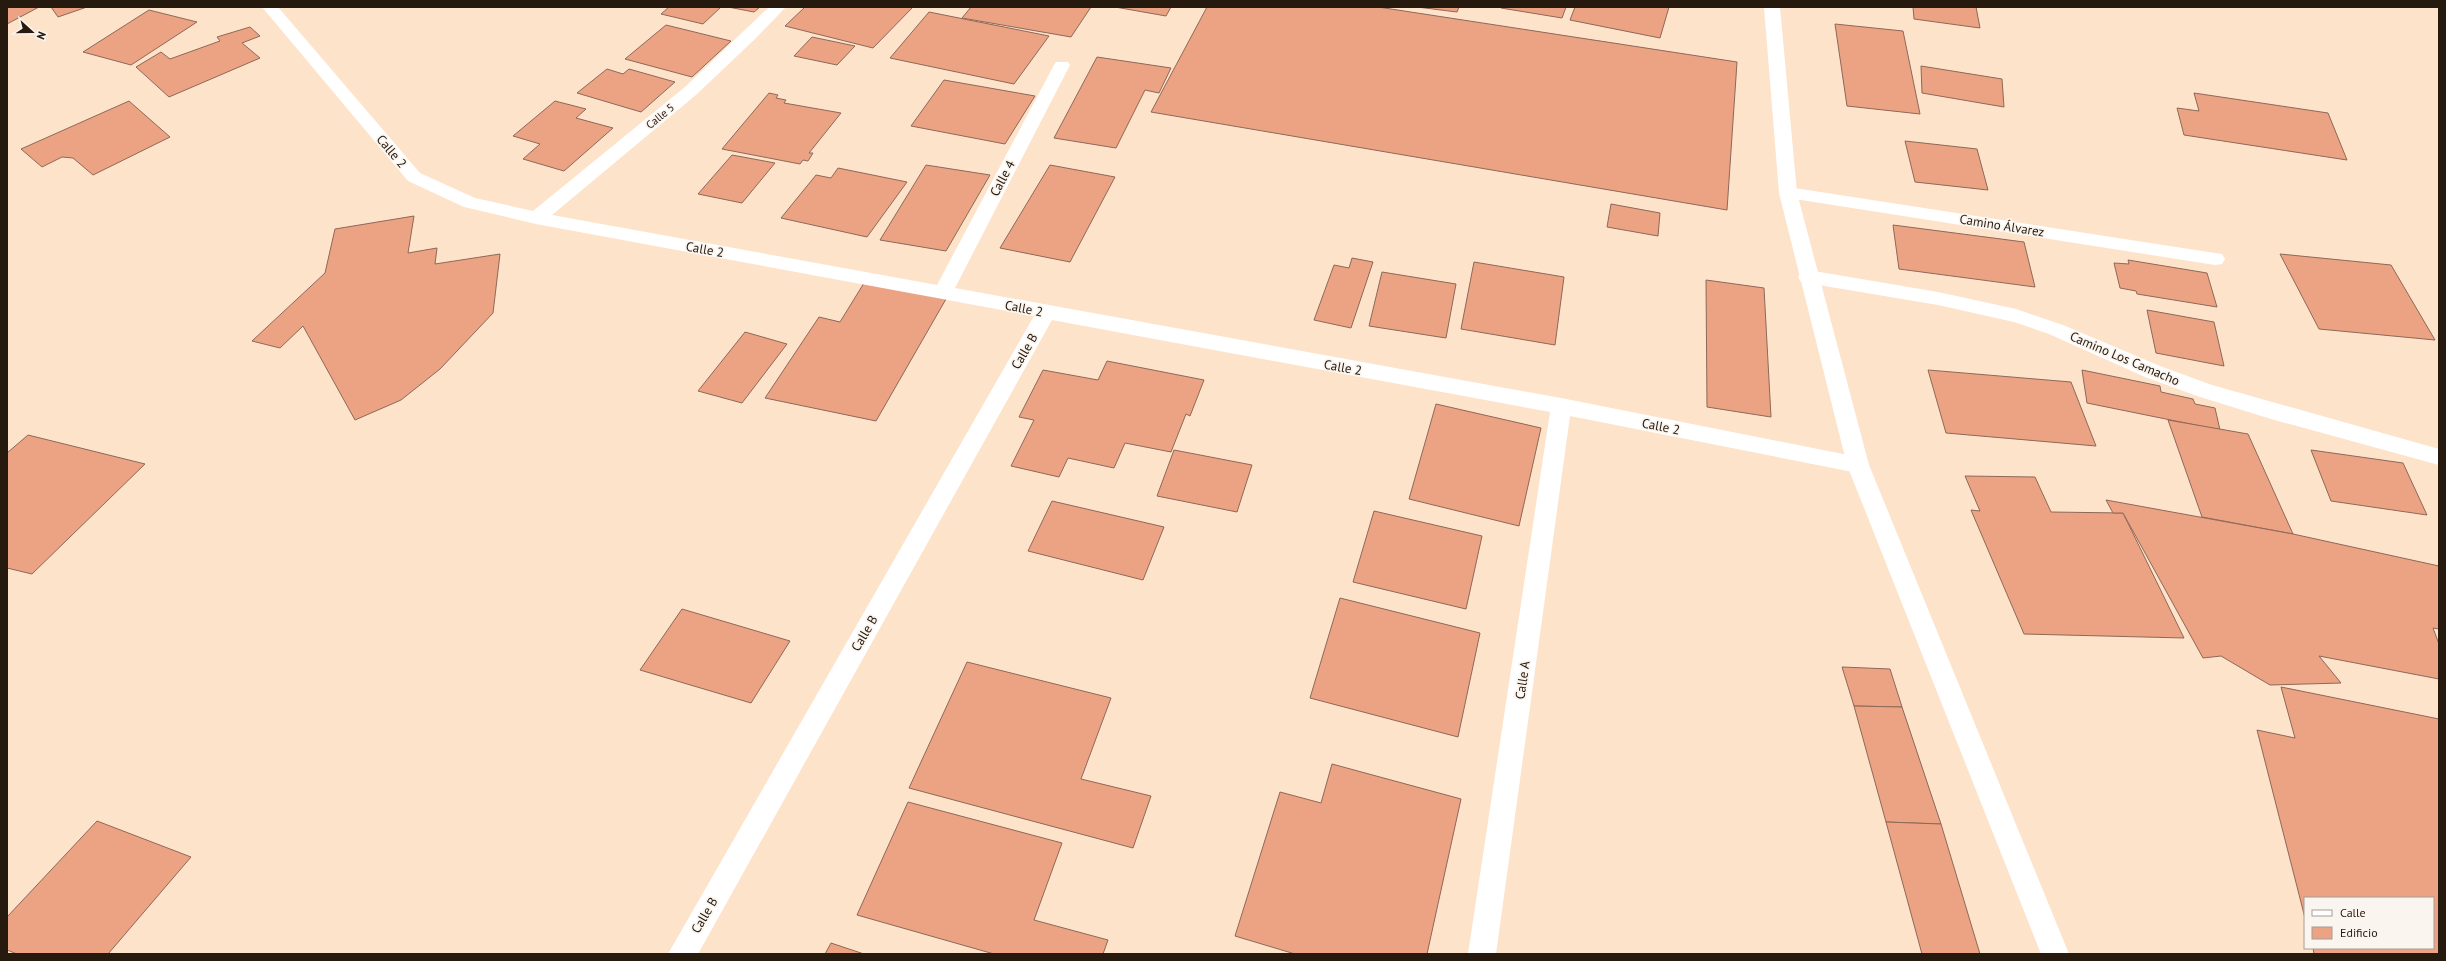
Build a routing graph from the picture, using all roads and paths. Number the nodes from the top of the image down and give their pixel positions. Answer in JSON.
{"nodes":[{"id":1,"x":270,"y":7,"type":"edge"},
{"id":2,"x":778,"y":7,"type":"edge"},
{"id":3,"x":1772,"y":7,"type":"edge"},
{"id":4,"x":1062,"y":65,"type":"dead end"},
{"id":5,"x":1788,"y":193,"type":"junction"},
{"id":6,"x":536,"y":218,"type":"junction"},
{"id":7,"x":2215,"y":260,"type":"dead end"},
{"id":8,"x":1808,"y":276,"type":"junction"},
{"id":9,"x":943,"y":292,"type":"junction"},
{"id":10,"x":1046,"y":312,"type":"junction"},
{"id":11,"x":1561,"y":406,"type":"junction"},
{"id":12,"x":2439,"y":457,"type":"edge"},
{"id":13,"x":1858,"y":465,"type":"junction"},
{"id":14,"x":682,"y":954,"type":"edge"},
{"id":15,"x":1482,"y":954,"type":"edge"},
{"id":16,"x":2055,"y":954,"type":"edge"}],
"edges":[{"from":1,"to":6,"type":"street","name":"Calle 2"},
{"from":2,"to":6,"type":"street","name":"Calle 5"},
{"from":3,"to":5,"type":"street"},
{"from":4,"to":9,"type":"street","name":"Calle 4"},
{"from":5,"to":7,"type":"street","name":"Camino Álvarez"},
{"from":5,"to":8,"type":"street"},
{"from":6,"to":9,"type":"street","name":"Calle 2"},
{"from":8,"to":12,"type":"street","name":"Camino Los Camacho"},
{"from":8,"to":13,"type":"street"},
{"from":9,"to":10,"type":"street","name":"Calle 2"},
{"from":10,"to":11,"type":"street","name":"Calle 2"},
{"from":10,"to":14,"type":"street","name":"Calle B"},
{"from":11,"to":13,"type":"street","name":"Calle 2"},
{"from":11,"to":15,"type":"street","name":"Calle A"},
{"from":13,"to":16,"type":"street"}]}
